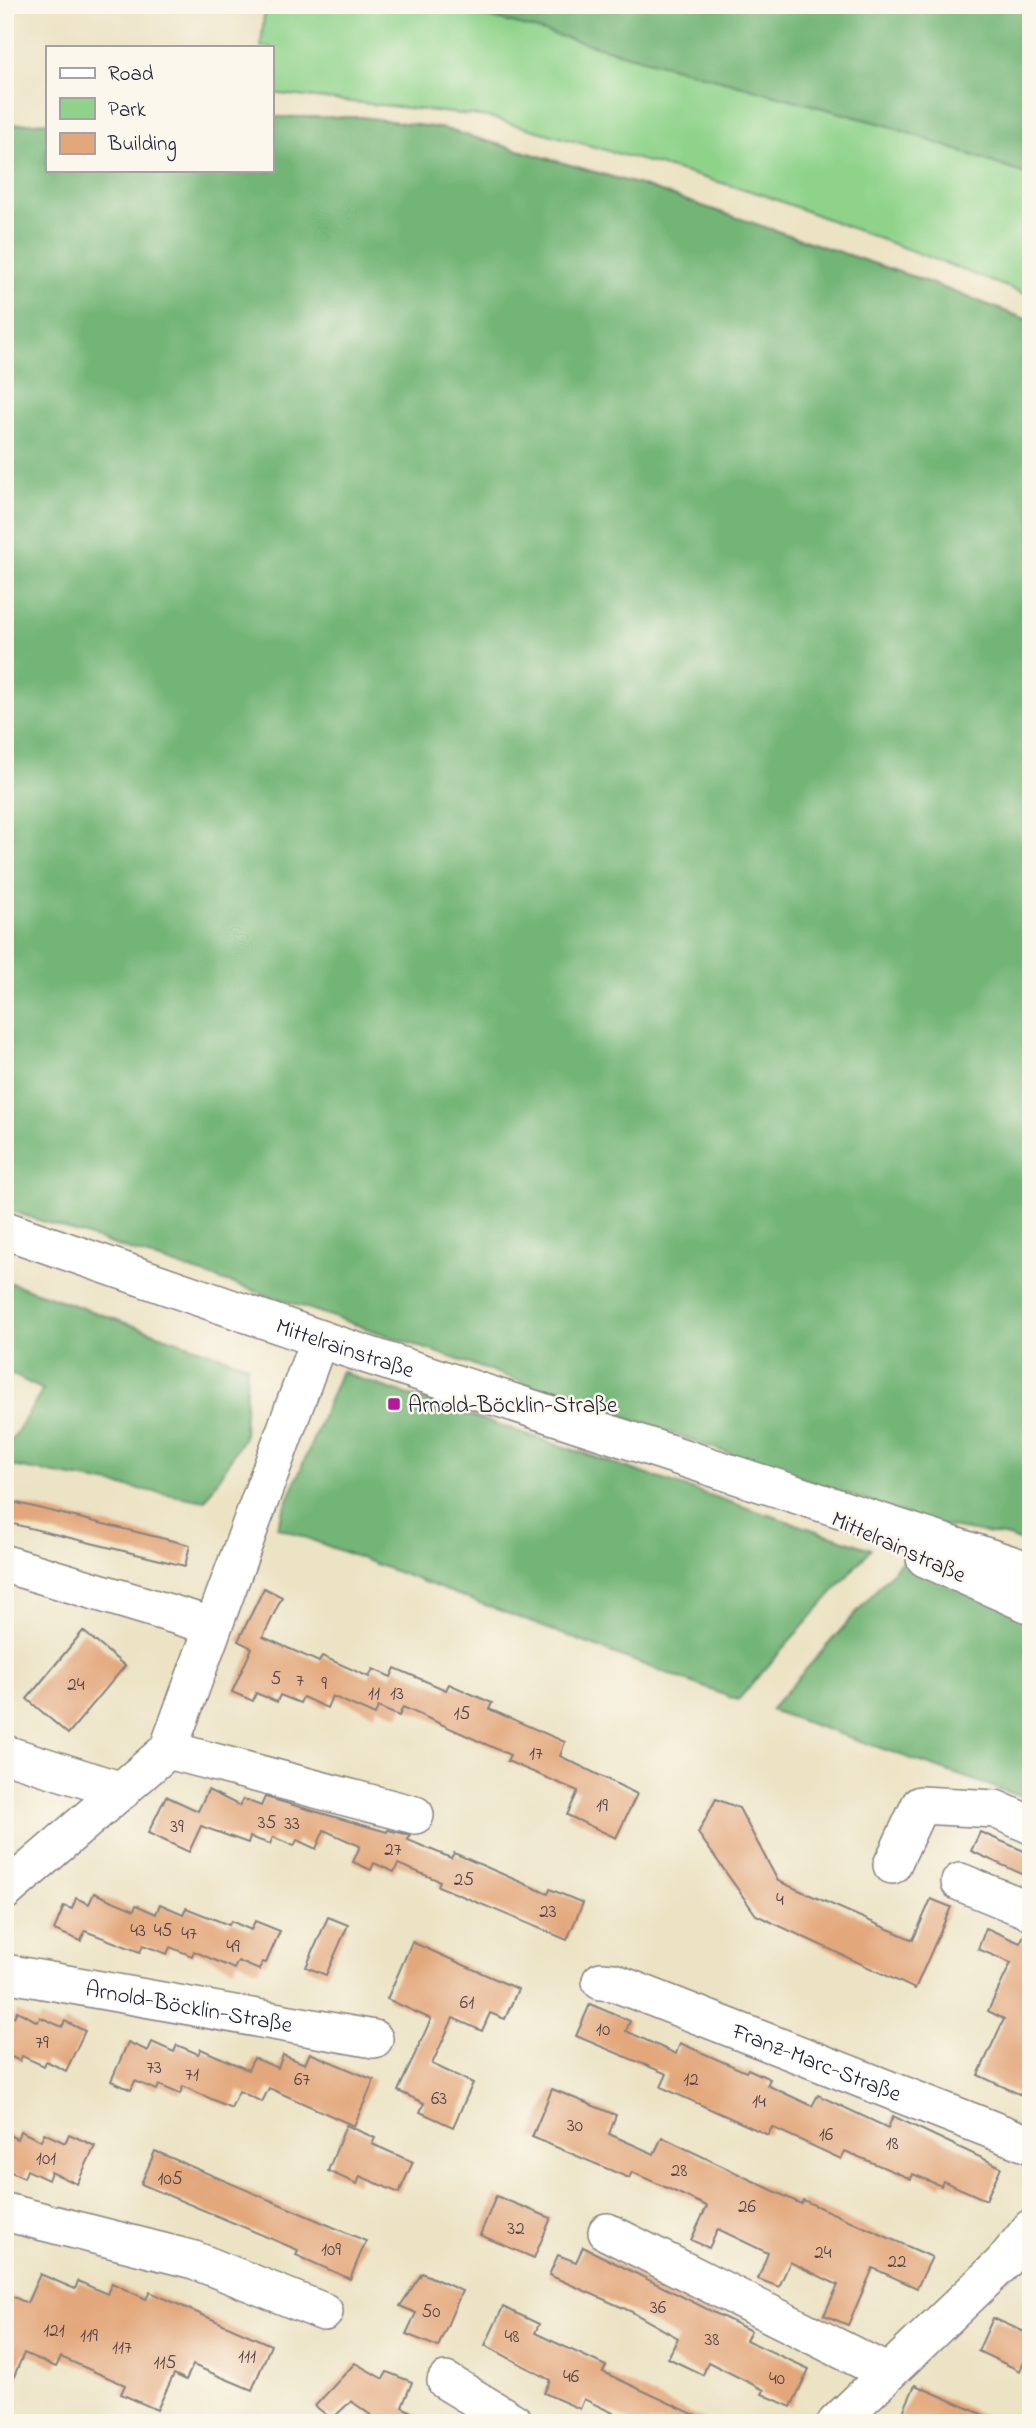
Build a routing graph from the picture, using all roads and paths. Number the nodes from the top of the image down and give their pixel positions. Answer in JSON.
{"nodes":[{"id":1,"x":5,"y":1230,"type":"edge"},
{"id":2,"x":319,"y":1339,"type":"junction"},
{"id":3,"x":768,"y":1487,"type":"junction"},
{"id":4,"x":5,"y":1564,"type":"edge"},
{"id":5,"x":1031,"y":1571,"type":"edge"},
{"id":6,"x":1031,"y":1605,"type":"edge"},
{"id":7,"x":212,"y":1626,"type":"junction"},
{"id":8,"x":168,"y":1749,"type":"junction"},
{"id":9,"x":5,"y":1754,"type":"edge"},
{"id":10,"x":122,"y":1791,"type":"junction"},
{"id":11,"x":415,"y":1815,"type":"dead end"},
{"id":12,"x":1031,"y":1825,"type":"edge"},
{"id":13,"x":892,"y":1865,"type":"dead end"},
{"id":14,"x":960,"y":1882,"type":"dead end"},
{"id":15,"x":5,"y":1891,"type":"edge"},
{"id":16,"x":1031,"y":1911,"type":"edge"},
{"id":17,"x":5,"y":1973,"type":"edge"},
{"id":18,"x":601,"y":1981,"type":"dead end"},
{"id":19,"x":374,"y":2039,"type":"dead end"},
{"id":20,"x":1031,"y":2145,"type":"edge"},
{"id":21,"x":5,"y":2212,"type":"edge"},
{"id":22,"x":1031,"y":2228,"type":"edge"},
{"id":23,"x":607,"y":2232,"type":"dead end"},
{"id":24,"x":1017,"y":2270,"type":"edge"},
{"id":25,"x":324,"y":2312,"type":"dead end"},
{"id":26,"x":886,"y":2372,"type":"junction"},
{"id":27,"x":446,"y":2381,"type":"dead end"},
{"id":28,"x":515,"y":2423,"type":"edge"},
{"id":29,"x":836,"y":2423,"type":"edge"}],
"edges":[{"from":1,"to":2,"type":"street","name":"Mittelrainstraße"},
{"from":2,"to":3,"type":"street","name":"Mittelrainstraße"},
{"from":2,"to":7,"type":"street"},
{"from":3,"to":5,"type":"street","name":"Mittelrainstraße"},
{"from":3,"to":6,"type":"street","name":"Mittelrainstraße"},
{"from":4,"to":7,"type":"street"},
{"from":7,"to":8,"type":"street"},
{"from":8,"to":10,"type":"street"},
{"from":8,"to":11,"type":"street"},
{"from":9,"to":10,"type":"street"},
{"from":10,"to":15,"type":"street"},
{"from":12,"to":13,"type":"street"},
{"from":14,"to":16,"type":"street"},
{"from":17,"to":19,"type":"street","name":"Arnold-Böcklin-Straße"},
{"from":18,"to":20,"type":"street","name":"Franz-Marc-Straße"},
{"from":21,"to":25,"type":"street"},
{"from":22,"to":24,"type":"street"},
{"from":23,"to":26,"type":"street"},
{"from":24,"to":26,"type":"street"},
{"from":26,"to":29,"type":"street"},
{"from":27,"to":28,"type":"street"}]}
